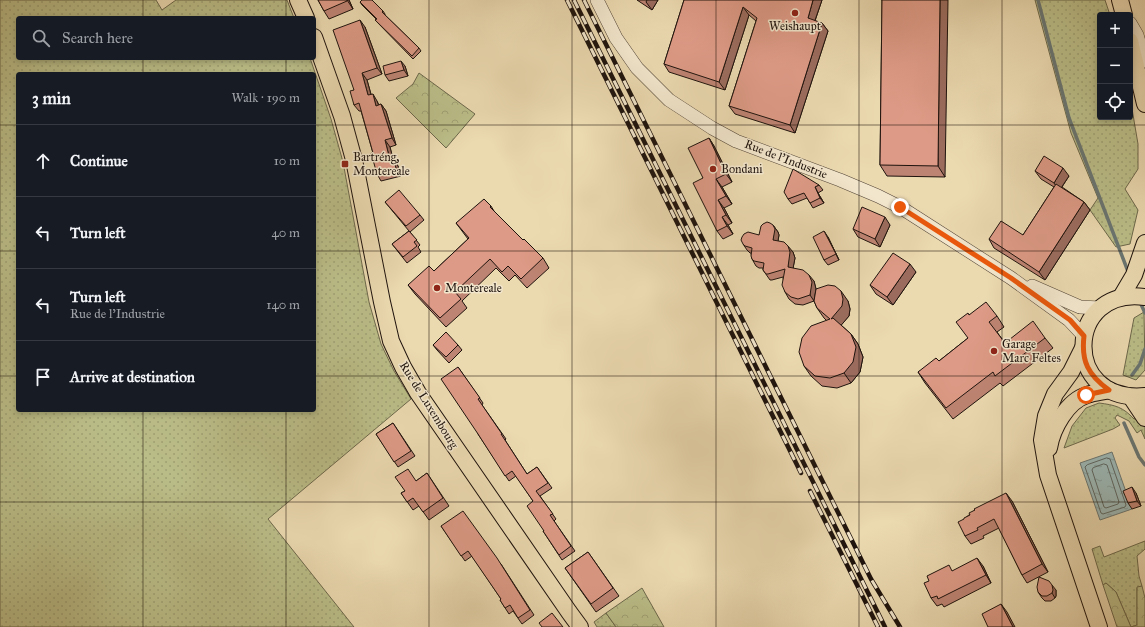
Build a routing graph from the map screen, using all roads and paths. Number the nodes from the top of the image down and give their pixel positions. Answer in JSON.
{"nodes":[{"id":1,"x":298,"y":0,"type":"edge"},
{"id":2,"x":597,"y":0,"type":"edge"},
{"id":3,"x":305,"y":16,"type":"edge"},
{"id":4,"x":1133,"y":28,"type":"edge"},
{"id":5,"x":316,"y":43,"type":"edge"},
{"id":6,"x":1132,"y":48,"type":"edge"},
{"id":7,"x":1145,"y":61,"type":"edge"},
{"id":8,"x":1145,"y":104,"type":"edge"},
{"id":9,"x":1145,"y":243,"type":"edge"},
{"id":10,"x":1011,"y":278,"type":"junction"},
{"id":11,"x":1145,"y":296,"type":"edge"},
{"id":12,"x":1121,"y":297,"type":"junction"},
{"id":13,"x":1100,"y":308,"type":"junction"},
{"id":14,"x":1083,"y":342,"type":"junction"},
{"id":15,"x":1109,"y":390,"type":"junction"},
{"id":16,"x":1138,"y":397,"type":"edge"},
{"id":17,"x":1145,"y":418,"type":"edge"},
{"id":18,"x":1046,"y":464,"type":"junction"},
{"id":19,"x":580,"y":627,"type":"edge"},
{"id":20,"x":1099,"y":627,"type":"edge"}],
"edges":[{"from":1,"to":3,"type":"main road"},
{"from":2,"to":10,"type":"street","name":"Rue de l'Industrie"},
{"from":4,"to":7,"type":"street"},
{"from":5,"to":19,"type":"main road","name":"Rue de Luxembourg"},
{"from":6,"to":8,"type":"main road"},
{"from":9,"to":12,"type":"main road"},
{"from":10,"to":13,"type":"street","name":"Rue de l'Industrie"},
{"from":10,"to":14,"type":"street","name":"Rue de l'Industrie"},
{"from":11,"to":12,"type":"main road"},
{"from":12,"to":13,"type":"main road"},
{"from":13,"to":14,"type":"main road"},
{"from":14,"to":15,"type":"main road"},
{"from":14,"to":18,"type":"main road"},
{"from":15,"to":16,"type":"main road"},
{"from":15,"to":18,"type":"main road"},
{"from":16,"to":17,"type":"main road"},
{"from":18,"to":20,"type":"main road"}]}
